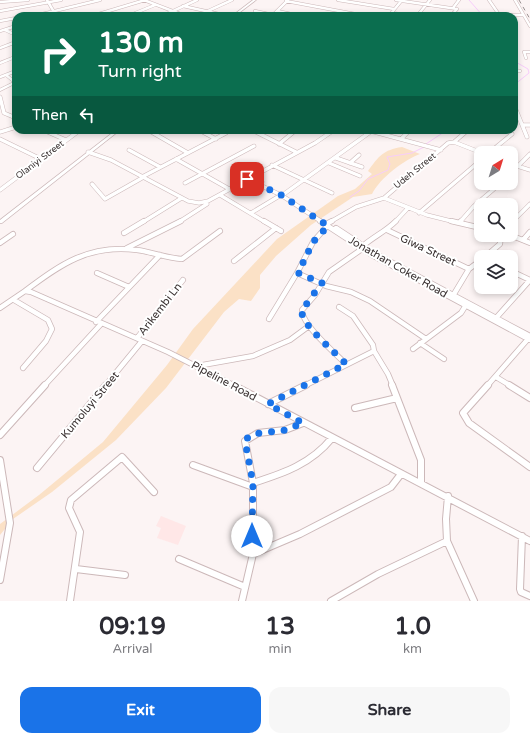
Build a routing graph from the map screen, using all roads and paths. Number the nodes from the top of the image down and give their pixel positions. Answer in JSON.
{"nodes":[{"id":1,"x":21,"y":0,"type":"edge"},
{"id":2,"x":28,"y":0,"type":"edge"},
{"id":3,"x":47,"y":0,"type":"edge"},
{"id":4,"x":61,"y":0,"type":"edge"},
{"id":5,"x":100,"y":0,"type":"edge"},
{"id":6,"x":144,"y":0,"type":"edge"},
{"id":7,"x":196,"y":0,"type":"edge"},
{"id":8,"x":232,"y":0,"type":"edge"},
{"id":9,"x":255,"y":0,"type":"edge"},
{"id":10,"x":338,"y":0,"type":"edge"},
{"id":11,"x":396,"y":0,"type":"edge"},
{"id":12,"x":402,"y":0,"type":"edge"},
{"id":13,"x":430,"y":0,"type":"edge"},
{"id":14,"x":459,"y":0,"type":"edge"},
{"id":15,"x":489,"y":0,"type":"edge"},
{"id":16,"x":515,"y":0,"type":"edge"},
{"id":17,"x":287,"y":1,"type":"edge"},
{"id":18,"x":0,"y":2,"type":"edge"},
{"id":19,"x":48,"y":3,"type":"junction"},
{"id":20,"x":427,"y":4,"type":"junction"},
{"id":21,"x":155,"y":5,"type":"junction"},
{"id":22,"x":183,"y":6,"type":"junction"},
{"id":23,"x":453,"y":8,"type":"junction"},
{"id":24,"x":394,"y":9,"type":"junction"},
{"id":25,"x":0,"y":11,"type":"edge"},
{"id":26,"x":208,"y":11,"type":"joint"},
{"id":27,"x":255,"y":11,"type":"dead end"},
{"id":28,"x":277,"y":11,"type":"joint"},
{"id":29,"x":54,"y":12,"type":"joint"},
{"id":30,"x":105,"y":12,"type":"edge"},
{"id":31,"x":138,"y":12,"type":"edge"},
{"id":32,"x":171,"y":12,"type":"joint"},
{"id":33,"x":238,"y":12,"type":"edge"},
{"id":34,"x":259,"y":12,"type":"edge"},
{"id":35,"x":282,"y":12,"type":"edge"},
{"id":36,"x":345,"y":12,"type":"edge"},
{"id":37,"x":392,"y":12,"type":"edge"},
{"id":38,"x":420,"y":12,"type":"edge"},
{"id":39,"x":455,"y":12,"type":"edge"},
{"id":40,"x":496,"y":12,"type":"edge"},
{"id":41,"x":518,"y":14,"type":"edge"},
{"id":42,"x":523,"y":14,"type":"junction"},
{"id":43,"x":12,"y":19,"type":"edge"},
{"id":44,"x":0,"y":21,"type":"edge"},
{"id":45,"x":530,"y":26,"type":"edge"},
{"id":46,"x":12,"y":27,"type":"edge"},
{"id":47,"x":5,"y":30,"type":"junction"},
{"id":48,"x":0,"y":31,"type":"edge"},
{"id":49,"x":12,"y":33,"type":"edge"},
{"id":50,"x":12,"y":43,"type":"edge"},
{"id":51,"x":0,"y":47,"type":"edge"},
{"id":52,"x":530,"y":52,"type":"edge"},
{"id":53,"x":526,"y":58,"type":"dead end"},
{"id":54,"x":12,"y":59,"type":"edge"},
{"id":55,"x":0,"y":63,"type":"edge"},
{"id":56,"x":12,"y":72,"type":"edge"},
{"id":57,"x":6,"y":74,"type":"junction"},
{"id":58,"x":0,"y":77,"type":"edge"},
{"id":59,"x":12,"y":79,"type":"edge"},
{"id":60,"x":12,"y":84,"type":"edge"},
{"id":61,"x":0,"y":90,"type":"edge"},
{"id":62,"x":0,"y":96,"type":"edge"},
{"id":63,"x":518,"y":113,"type":"edge"},
{"id":64,"x":12,"y":116,"type":"edge"},
{"id":65,"x":521,"y":119,"type":"joint"},
{"id":66,"x":523,"y":125,"type":"junction"},
{"id":67,"x":530,"y":125,"type":"edge"},
{"id":68,"x":12,"y":128,"type":"edge"},
{"id":69,"x":0,"y":132,"type":"edge"},
{"id":70,"x":52,"y":134,"type":"edge"},
{"id":71,"x":74,"y":134,"type":"edge"},
{"id":72,"x":113,"y":134,"type":"edge"},
{"id":73,"x":155,"y":134,"type":"edge"},
{"id":74,"x":207,"y":134,"type":"edge"},
{"id":75,"x":224,"y":134,"type":"edge"},
{"id":76,"x":260,"y":134,"type":"edge"},
{"id":77,"x":291,"y":134,"type":"edge"},
{"id":78,"x":328,"y":134,"type":"edge"},
{"id":79,"x":365,"y":134,"type":"edge"},
{"id":80,"x":384,"y":134,"type":"edge"},
{"id":81,"x":406,"y":134,"type":"edge"},
{"id":82,"x":463,"y":134,"type":"edge"},
{"id":83,"x":512,"y":134,"type":"dead end"},
{"id":84,"x":527,"y":137,"type":"dead end"},
{"id":85,"x":0,"y":138,"type":"edge"},
{"id":86,"x":216,"y":139,"type":"junction"},
{"id":87,"x":401,"y":139,"type":"junction"},
{"id":88,"x":66,"y":140,"type":"junction"},
{"id":89,"x":454,"y":142,"type":"junction"},
{"id":90,"x":279,"y":144,"type":"junction"},
{"id":91,"x":254,"y":146,"type":"dead end"},
{"id":92,"x":497,"y":146,"type":"edge"},
{"id":93,"x":129,"y":150,"type":"dead end"},
{"id":94,"x":441,"y":150,"type":"junction"},
{"id":95,"x":474,"y":150,"type":"edge"},
{"id":96,"x":296,"y":152,"type":"junction"},
{"id":97,"x":89,"y":153,"type":"junction"},
{"id":98,"x":188,"y":153,"type":"junction"},
{"id":99,"x":530,"y":154,"type":"edge"},
{"id":100,"x":359,"y":155,"type":"dead end"},
{"id":101,"x":336,"y":158,"type":"junction"},
{"id":102,"x":41,"y":159,"type":"junction"},
{"id":103,"x":176,"y":159,"type":"junction"},
{"id":104,"x":350,"y":163,"type":"junction"},
{"id":105,"x":329,"y":164,"type":"junction"},
{"id":106,"x":272,"y":165,"type":"junction"},
{"id":107,"x":474,"y":166,"type":"edge"},
{"id":108,"x":518,"y":166,"type":"joint"},
{"id":109,"x":160,"y":167,"type":"junction"},
{"id":110,"x":362,"y":167,"type":"dead end"},
{"id":111,"x":530,"y":170,"type":"edge"},
{"id":112,"x":203,"y":174,"type":"junction"},
{"id":113,"x":360,"y":176,"type":"dead end"},
{"id":114,"x":142,"y":177,"type":"junction"},
{"id":115,"x":252,"y":178,"type":"junction"},
{"id":116,"x":304,"y":180,"type":"junction"},
{"id":117,"x":185,"y":183,"type":"dead end"},
{"id":118,"x":92,"y":184,"type":"dead end"},
{"id":119,"x":0,"y":190,"type":"edge"},
{"id":120,"x":231,"y":190,"type":"junction"},
{"id":121,"x":493,"y":190,"type":"edge"},
{"id":122,"x":332,"y":193,"type":"dead end"},
{"id":123,"x":282,"y":195,"type":"junction"},
{"id":124,"x":221,"y":196,"type":"junction"},
{"id":125,"x":384,"y":198,"type":"junction"},
{"id":126,"x":180,"y":199,"type":"junction"},
{"id":127,"x":206,"y":203,"type":"junction"},
{"id":128,"x":530,"y":204,"type":"edge"},
{"id":129,"x":408,"y":208,"type":"junction"},
{"id":130,"x":251,"y":213,"type":"junction"},
{"id":131,"x":419,"y":213,"type":"junction"},
{"id":132,"x":518,"y":216,"type":"edge"},
{"id":133,"x":460,"y":222,"type":"junction"},
{"id":134,"x":0,"y":223,"type":"edge"},
{"id":135,"x":328,"y":224,"type":"junction"},
{"id":136,"x":474,"y":226,"type":"edge"},
{"id":137,"x":276,"y":228,"type":"junction"},
{"id":138,"x":387,"y":230,"type":"junction"},
{"id":139,"x":220,"y":231,"type":"dead end"},
{"id":140,"x":281,"y":231,"type":"dead end"},
{"id":141,"x":530,"y":232,"type":"edge"},
{"id":142,"x":124,"y":233,"type":"dead end"},
{"id":143,"x":13,"y":234,"type":"dead end"},
{"id":144,"x":518,"y":238,"type":"edge"},
{"id":145,"x":523,"y":240,"type":"junction"},
{"id":146,"x":500,"y":242,"type":"edge"},
{"id":147,"x":0,"y":243,"type":"edge"},
{"id":148,"x":530,"y":244,"type":"edge"},
{"id":149,"x":363,"y":247,"type":"junction"},
{"id":150,"x":126,"y":248,"type":"junction"},
{"id":151,"x":494,"y":250,"type":"edge"},
{"id":152,"x":160,"y":255,"type":"junction"},
{"id":153,"x":234,"y":261,"type":"dead end"},
{"id":154,"x":474,"y":265,"type":"edge"},
{"id":155,"x":469,"y":269,"type":"junction"},
{"id":156,"x":97,"y":273,"type":"dead end"},
{"id":157,"x":298,"y":273,"type":"junction"},
{"id":158,"x":518,"y":274,"type":"edge"},
{"id":159,"x":183,"y":280,"type":"dead end"},
{"id":160,"x":530,"y":280,"type":"edge"},
{"id":161,"x":322,"y":283,"type":"junction"},
{"id":162,"x":129,"y":287,"type":"junction"},
{"id":163,"x":26,"y":291,"type":"junction"},
{"id":164,"x":454,"y":294,"type":"junction"},
{"id":165,"x":14,"y":300,"type":"junction"},
{"id":166,"x":466,"y":305,"type":"junction"},
{"id":167,"x":339,"y":307,"type":"dead end"},
{"id":168,"x":0,"y":308,"type":"edge"},
{"id":169,"x":496,"y":318,"type":"junction"},
{"id":170,"x":269,"y":319,"type":"dead end"},
{"id":171,"x":98,"y":323,"type":"junction"},
{"id":172,"x":309,"y":326,"type":"junction"},
{"id":173,"x":529,"y":338,"type":"edge"},
{"id":174,"x":426,"y":339,"type":"junction"},
{"id":175,"x":140,"y":340,"type":"junction"},
{"id":176,"x":420,"y":343,"type":"junction"},
{"id":177,"x":412,"y":349,"type":"dead end"},
{"id":178,"x":374,"y":351,"type":"junction"},
{"id":179,"x":444,"y":358,"type":"dead end"},
{"id":180,"x":346,"y":364,"type":"junction"},
{"id":181,"x":197,"y":366,"type":"junction"},
{"id":182,"x":23,"y":368,"type":"dead end"},
{"id":183,"x":496,"y":376,"type":"junction"},
{"id":184,"x":397,"y":398,"type":"junction"},
{"id":185,"x":530,"y":398,"type":"edge"},
{"id":186,"x":268,"y":404,"type":"junction"},
{"id":187,"x":355,"y":408,"type":"dead end"},
{"id":188,"x":303,"y":423,"type":"junction"},
{"id":189,"x":0,"y":435,"type":"edge"},
{"id":190,"x":332,"y":438,"type":"junction"},
{"id":191,"x":0,"y":460,"type":"edge"},
{"id":192,"x":193,"y":465,"type":"dead end"},
{"id":193,"x":530,"y":467,"type":"edge"},
{"id":194,"x":37,"y":468,"type":"dead end"},
{"id":195,"x":401,"y":474,"type":"junction"},
{"id":196,"x":421,"y":483,"type":"junction"},
{"id":197,"x":253,"y":485,"type":"junction"},
{"id":198,"x":154,"y":492,"type":"dead end"},
{"id":199,"x":448,"y":496,"type":"junction"},
{"id":200,"x":522,"y":536,"type":"junction"},
{"id":201,"x":530,"y":540,"type":"edge"},
{"id":202,"x":447,"y":541,"type":"junction"},
{"id":203,"x":253,"y":554,"type":"junction"},
{"id":204,"x":179,"y":558,"type":"dead end"},
{"id":205,"x":76,"y":569,"type":"junction"},
{"id":206,"x":125,"y":575,"type":"dead end"},
{"id":207,"x":0,"y":580,"type":"edge"},
{"id":208,"x":245,"y":587,"type":"junction"},
{"id":209,"x":530,"y":596,"type":"edge"},
{"id":210,"x":70,"y":601,"type":"edge"},
{"id":211,"x":242,"y":601,"type":"edge"},
{"id":212,"x":331,"y":601,"type":"edge"},
{"id":213,"x":474,"y":601,"type":"edge"}],
"edges":[{"from":1,"to":2,"type":"street"},
{"from":1,"to":18,"type":"street"},
{"from":3,"to":19,"type":"street"},
{"from":4,"to":19,"type":"street"},
{"from":5,"to":29,"type":"street"},
{"from":6,"to":21,"type":"street"},
{"from":6,"to":30,"type":"street"},
{"from":7,"to":22,"type":"street"},
{"from":8,"to":26,"type":"street"},
{"from":9,"to":33,"type":"street"},
{"from":10,"to":24,"type":"street"},
{"from":11,"to":12,"type":"street"},
{"from":12,"to":20,"type":"street"},
{"from":12,"to":24,"type":"street"},
{"from":13,"to":20,"type":"street"},
{"from":14,"to":23,"type":"street"},
{"from":15,"to":40,"type":"street"},
{"from":16,"to":42,"type":"street"},
{"from":17,"to":28,"type":"street"},
{"from":17,"to":36,"type":"street"},
{"from":19,"to":25,"type":"street"},
{"from":19,"to":29,"type":"street"},
{"from":20,"to":23,"type":"street"},
{"from":20,"to":38,"type":"street"},
{"from":21,"to":31,"type":"street"},
{"from":21,"to":32,"type":"street"},
{"from":22,"to":26,"type":"street"},
{"from":22,"to":32,"type":"street"},
{"from":23,"to":39,"type":"street"},
{"from":24,"to":37,"type":"street"},
{"from":27,"to":34,"type":"street"},
{"from":28,"to":35,"type":"street"},
{"from":41,"to":42,"type":"street"},
{"from":42,"to":45,"type":"street"},
{"from":43,"to":44,"type":"street"},
{"from":46,"to":47,"type":"street"},
{"from":47,"to":48,"type":"street"},
{"from":47,"to":49,"type":"street"},
{"from":50,"to":51,"type":"street"},
{"from":52,"to":53,"type":"street"},
{"from":54,"to":55,"type":"street"},
{"from":56,"to":57,"type":"street"},
{"from":57,"to":58,"type":"street"},
{"from":57,"to":59,"type":"street"},
{"from":60,"to":61,"type":"street"},
{"from":62,"to":64,"type":"street"},
{"from":63,"to":65,"type":"street"},
{"from":65,"to":66,"type":"street"},
{"from":66,"to":67,"type":"street"},
{"from":66,"to":84,"type":"street"},
{"from":68,"to":69,"type":"street"},
{"from":70,"to":88,"type":"street"},
{"from":71,"to":88,"type":"street","name":"Olaniyi Street"},
{"from":72,"to":97,"type":"street"},
{"from":73,"to":98,"type":"street"},
{"from":74,"to":86,"type":"street"},
{"from":75,"to":86,"type":"street"},
{"from":76,"to":90,"type":"street"},
{"from":77,"to":90,"type":"street"},
{"from":78,"to":96,"type":"street"},
{"from":79,"to":101,"type":"street"},
{"from":80,"to":87,"type":"street"},
{"from":81,"to":87,"type":"street"},
{"from":82,"to":89,"type":"street"},
{"from":83,"to":92,"type":"street"},
{"from":85,"to":102,"type":"street"},
{"from":86,"to":98,"type":"street"},
{"from":87,"to":94,"type":"street"},
{"from":88,"to":102,"type":"street","name":"Olaniyi Street"},
{"from":89,"to":94,"type":"street","name":"Udeh Street"},
{"from":89,"to":95,"type":"street"},
{"from":90,"to":96,"type":"street"},
{"from":91,"to":112,"type":"street"},
{"from":93,"to":109,"type":"street"},
{"from":94,"to":125,"type":"street","name":"Udeh Street"},
{"from":96,"to":106,"type":"street"},
{"from":97,"to":114,"type":"street"},
{"from":97,"to":134,"type":"street"},
{"from":98,"to":103,"type":"street"},
{"from":99,"to":108,"type":"street"},
{"from":100,"to":104,"type":"street"},
{"from":101,"to":104,"type":"street"},
{"from":101,"to":105,"type":"street"},
{"from":102,"to":119,"type":"street","name":"Olaniyi Street"},
{"from":103,"to":109,"type":"street"},
{"from":103,"to":112,"type":"street"},
{"from":104,"to":110,"type":"street"},
{"from":105,"to":113,"type":"street"},
{"from":105,"to":116,"type":"street"},
{"from":106,"to":115,"type":"street"},
{"from":106,"to":116,"type":"street"},
{"from":107,"to":131,"type":"street"},
{"from":108,"to":111,"type":"street"},
{"from":109,"to":114,"type":"street"},
{"from":112,"to":117,"type":"street"},
{"from":112,"to":120,"type":"street"},
{"from":114,"to":118,"type":"street"},
{"from":114,"to":126,"type":"street"},
{"from":114,"to":127,"type":"street"},
{"from":115,"to":120,"type":"street"},
{"from":115,"to":123,"type":"street","name":"Jonathan Coker Road"},
{"from":116,"to":122,"type":"street"},
{"from":116,"to":123,"type":"street"},
{"from":120,"to":124,"type":"street"},
{"from":121,"to":133,"type":"street"},
{"from":123,"to":130,"type":"street"},
{"from":123,"to":135,"type":"street","name":"Jonathan Coker Road"},
{"from":124,"to":127,"type":"street"},
{"from":124,"to":130,"type":"street"},
{"from":125,"to":129,"type":"street"},
{"from":125,"to":135,"type":"street"},
{"from":126,"to":127,"type":"street"},
{"from":126,"to":142,"type":"street"},
{"from":127,"to":150,"type":"street"},
{"from":128,"to":132,"type":"street"},
{"from":129,"to":131,"type":"street"},
{"from":129,"to":138,"type":"street"},
{"from":130,"to":137,"type":"street"},
{"from":131,"to":133,"type":"street"},
{"from":133,"to":136,"type":"street"},
{"from":135,"to":149,"type":"street","name":"Jonathan Coker Road"},
{"from":135,"to":157,"type":"street"},
{"from":137,"to":140,"type":"street"},
{"from":137,"to":153,"type":"street"},
{"from":138,"to":149,"type":"street"},
{"from":138,"to":155,"type":"street","name":"Giwa Street"},
{"from":139,"to":152,"type":"street"},
{"from":141,"to":145,"type":"street"},
{"from":143,"to":147,"type":"street"},
{"from":144,"to":145,"type":"street"},
{"from":145,"to":148,"type":"street"},
{"from":146,"to":151,"type":"street"},
{"from":149,"to":161,"type":"street"},
{"from":149,"to":164,"type":"street","name":"Jonathan Coker Road"},
{"from":149,"to":166,"type":"street","name":"Jonathan Coker Road"},
{"from":150,"to":152,"type":"street"},
{"from":150,"to":163,"type":"street"},
{"from":152,"to":162,"type":"street"},
{"from":154,"to":155,"type":"street"},
{"from":155,"to":164,"type":"street"},
{"from":156,"to":162,"type":"street"},
{"from":157,"to":161,"type":"street"},
{"from":157,"to":170,"type":"street"},
{"from":158,"to":160,"type":"street"},
{"from":159,"to":175,"type":"street","name":"Arikembi Ln"},
{"from":160,"to":169,"type":"street"},
{"from":161,"to":172,"type":"street"},
{"from":161,"to":174,"type":"street"},
{"from":162,"to":171,"type":"street"},
{"from":163,"to":165,"type":"street"},
{"from":163,"to":171,"type":"street","name":"Pipeline Road"},
{"from":164,"to":169,"type":"street","name":"Jonathan Coker Road"},
{"from":165,"to":168,"type":"street"},
{"from":165,"to":182,"type":"street"},
{"from":166,"to":173,"type":"street","name":"Jonathan Coker Road"},
{"from":166,"to":174,"type":"street"},
{"from":167,"to":178,"type":"street"},
{"from":169,"to":173,"type":"street","name":"Jonathan Coker Road"},
{"from":171,"to":175,"type":"street","name":"Pipeline Road"},
{"from":171,"to":189,"type":"street"},
{"from":172,"to":180,"type":"street"},
{"from":172,"to":181,"type":"street"},
{"from":173,"to":183,"type":"street"},
{"from":174,"to":176,"type":"street"},
{"from":175,"to":181,"type":"street","name":"Pipeline Road"},
{"from":175,"to":194,"type":"street","name":"Kumoluyi Street"},
{"from":176,"to":177,"type":"street"},
{"from":176,"to":179,"type":"street"},
{"from":178,"to":180,"type":"street"},
{"from":178,"to":184,"type":"street"},
{"from":180,"to":186,"type":"street"},
{"from":181,"to":186,"type":"street","name":"Pipeline Road"},
{"from":183,"to":185,"type":"street"},
{"from":183,"to":193,"type":"street"},
{"from":184,"to":187,"type":"street"},
{"from":184,"to":196,"type":"street"},
{"from":186,"to":188,"type":"street","name":"Pipeline Road"},
{"from":188,"to":190,"type":"street","name":"Pipeline Road"},
{"from":188,"to":197,"type":"street"},
{"from":190,"to":195,"type":"street","name":"Pipeline Road"},
{"from":190,"to":197,"type":"street"},
{"from":191,"to":207,"type":"street"},
{"from":192,"to":197,"type":"street"},
{"from":195,"to":196,"type":"street","name":"Pipeline Road"},
{"from":195,"to":203,"type":"street"},
{"from":196,"to":199,"type":"street","name":"Pipeline Road"},
{"from":197,"to":203,"type":"street"},
{"from":198,"to":205,"type":"street"},
{"from":199,"to":200,"type":"street","name":"Pipeline Road"},
{"from":199,"to":202,"type":"street"},
{"from":200,"to":201,"type":"street","name":"Pipeline Road"},
{"from":200,"to":209,"type":"street"},
{"from":202,"to":212,"type":"street"},
{"from":202,"to":213,"type":"street"},
{"from":203,"to":208,"type":"street"},
{"from":204,"to":208,"type":"street"},
{"from":205,"to":206,"type":"street"},
{"from":205,"to":210,"type":"street"},
{"from":208,"to":211,"type":"street"}]}
